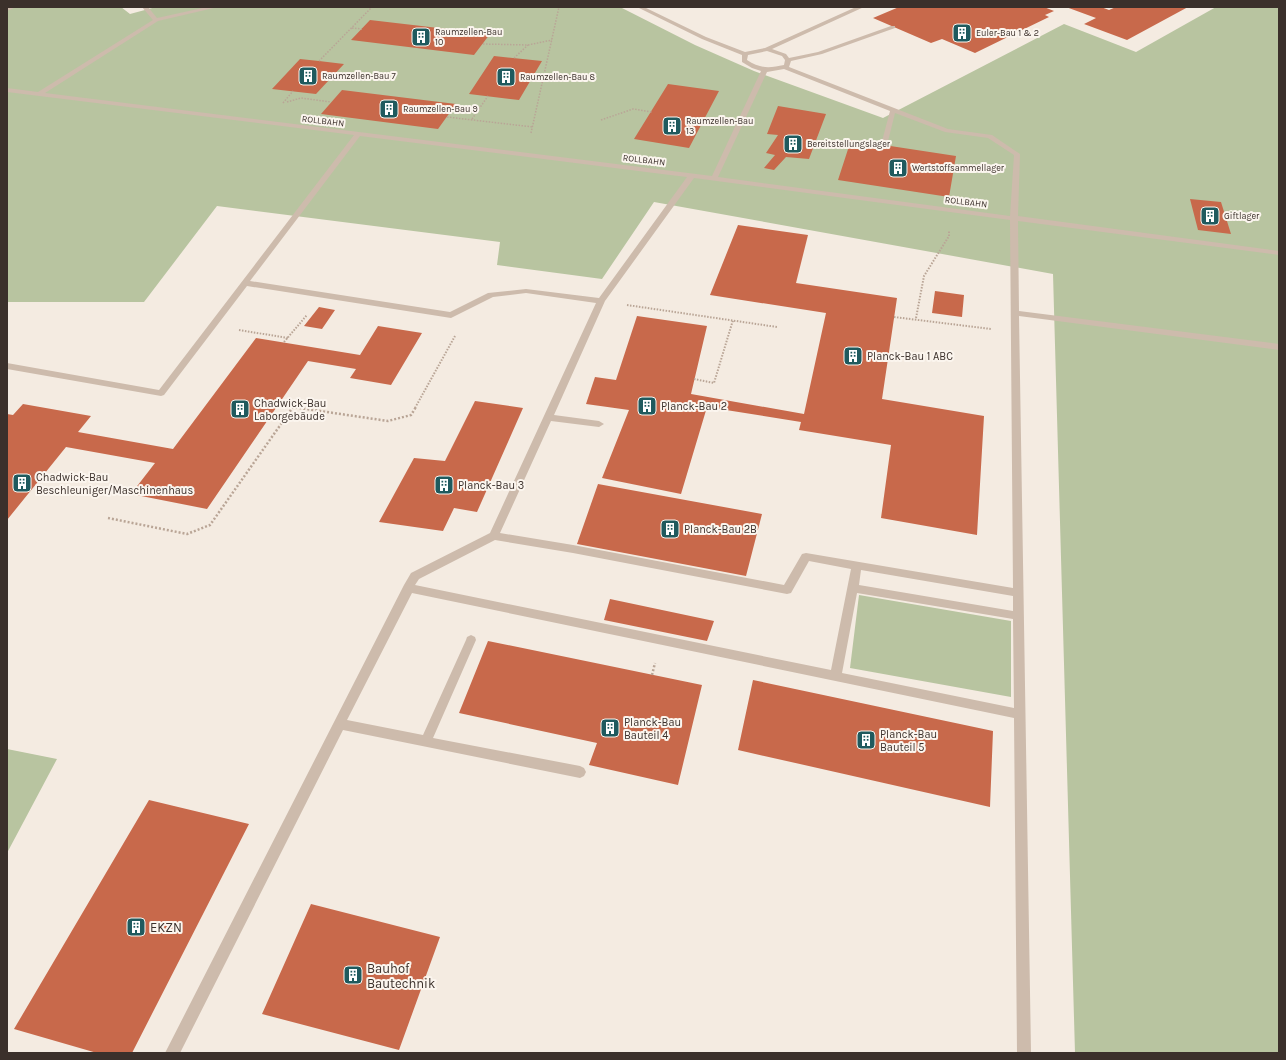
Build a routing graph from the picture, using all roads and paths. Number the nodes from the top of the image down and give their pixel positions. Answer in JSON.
{"nodes":[{"id":1,"x":13,"y":7,"type":"edge"},
{"id":2,"x":145,"y":7,"type":"edge"},
{"id":3,"x":215,"y":7,"type":"edge"},
{"id":4,"x":372,"y":7,"type":"edge"},
{"id":5,"x":559,"y":7,"type":"edge"},
{"id":6,"x":640,"y":7,"type":"edge"},
{"id":7,"x":861,"y":7,"type":"edge"},
{"id":8,"x":7,"y":9,"type":"edge"},
{"id":9,"x":156,"y":20,"type":"junction"},
{"id":10,"x":893,"y":27,"type":"dead end"},
{"id":11,"x":351,"y":28,"type":"junction"},
{"id":12,"x":362,"y":29,"type":"dead end"},
{"id":13,"x":552,"y":40,"type":"junction"},
{"id":14,"x":483,"y":44,"type":"dead end"},
{"id":15,"x":528,"y":45,"type":"junction"},
{"id":16,"x":767,"y":49,"type":"junction"},
{"id":17,"x":745,"y":54,"type":"junction"},
{"id":18,"x":514,"y":58,"type":"dead end"},
{"id":19,"x":788,"y":60,"type":"junction"},
{"id":20,"x":319,"y":61,"type":"dead end"},
{"id":21,"x":783,"y":67,"type":"junction"},
{"id":22,"x":765,"y":70,"type":"junction"},
{"id":23,"x":7,"y":90,"type":"edge"},
{"id":24,"x":39,"y":94,"type":"junction"},
{"id":25,"x":488,"y":96,"type":"dead end"},
{"id":26,"x":332,"y":102,"type":"dead end"},
{"id":27,"x":282,"y":104,"type":"dead end"},
{"id":28,"x":893,"y":110,"type":"junction"},
{"id":29,"x":652,"y":112,"type":"dead end"},
{"id":30,"x":447,"y":117,"type":"dead end"},
{"id":31,"x":471,"y":120,"type":"junction"},
{"id":32,"x":602,"y":120,"type":"dead end"},
{"id":33,"x":533,"y":127,"type":"junction"},
{"id":34,"x":358,"y":135,"type":"junction"},
{"id":35,"x":884,"y":145,"type":"dead end"},
{"id":36,"x":526,"y":155,"type":"junction"},
{"id":37,"x":692,"y":176,"type":"junction"},
{"id":38,"x":714,"y":179,"type":"junction"},
{"id":39,"x":950,"y":210,"type":"junction"},
{"id":40,"x":1014,"y":219,"type":"junction"},
{"id":41,"x":1279,"y":253,"type":"edge"},
{"id":42,"x":245,"y":283,"type":"junction"},
{"id":43,"x":324,"y":296,"type":"junction"},
{"id":44,"x":601,"y":301,"type":"junction"},
{"id":45,"x":1015,"y":313,"type":"junction"},
{"id":46,"x":451,"y":315,"type":"junction"},
{"id":47,"x":894,"y":317,"type":"dead end"},
{"id":48,"x":916,"y":318,"type":"junction"},
{"id":49,"x":733,"y":320,"type":"junction"},
{"id":50,"x":213,"y":326,"type":"junction"},
{"id":51,"x":777,"y":327,"type":"dead end"},
{"id":52,"x":1015,"y":332,"type":"junction"},
{"id":53,"x":288,"y":338,"type":"junction"},
{"id":54,"x":284,"y":342,"type":"dead end"},
{"id":55,"x":1279,"y":347,"type":"edge"},
{"id":56,"x":7,"y":366,"type":"edge"},
{"id":57,"x":694,"y":380,"type":"dead end"},
{"id":58,"x":548,"y":417,"type":"junction"},
{"id":59,"x":599,"y":424,"type":"dead end"},
{"id":60,"x":108,"y":518,"type":"dead end"},
{"id":61,"x":494,"y":536,"type":"junction"},
{"id":62,"x":857,"y":566,"type":"junction"},
{"id":63,"x":408,"y":588,"type":"junction"},
{"id":64,"x":852,"y":588,"type":"junction"},
{"id":65,"x":1019,"y":593,"type":"junction"},
{"id":66,"x":1019,"y":616,"type":"junction"},
{"id":67,"x":470,"y":640,"type":"dead end"},
{"id":68,"x":836,"y":676,"type":"junction"},
{"id":69,"x":1020,"y":714,"type":"junction"},
{"id":70,"x":339,"y":724,"type":"junction"},
{"id":71,"x":426,"y":741,"type":"junction"},
{"id":72,"x":580,"y":772,"type":"dead end"},
{"id":73,"x":172,"y":1053,"type":"edge"},
{"id":74,"x":1024,"y":1053,"type":"edge"}],
"edges":[{"from":1,"to":8,"type":"lane"},
{"from":2,"to":9,"type":"lane"},
{"from":3,"to":9,"type":"lane"},
{"from":4,"to":11,"type":"path"},
{"from":5,"to":13,"type":"path"},
{"from":6,"to":17,"type":"lane"},
{"from":7,"to":16,"type":"lane"},
{"from":9,"to":24,"type":"lane"},
{"from":10,"to":19,"type":"lane"},
{"from":11,"to":12,"type":"path"},
{"from":11,"to":20,"type":"path"},
{"from":13,"to":15,"type":"path"},
{"from":13,"to":33,"type":"path"},
{"from":14,"to":15,"type":"path"},
{"from":15,"to":18,"type":"path"},
{"from":16,"to":17,"type":"lane"},
{"from":16,"to":19,"type":"lane"},
{"from":17,"to":22,"type":"lane"},
{"from":19,"to":21,"type":"lane"},
{"from":21,"to":22,"type":"lane"},
{"from":21,"to":28,"type":"lane"},
{"from":22,"to":38,"type":"lane"},
{"from":23,"to":24,"type":"lane","name":"ROLLBAHN"},
{"from":24,"to":34,"type":"lane","name":"ROLLBAHN"},
{"from":25,"to":31,"type":"path"},
{"from":26,"to":27,"type":"path"},
{"from":28,"to":35,"type":"lane"},
{"from":28,"to":40,"type":"lane"},
{"from":29,"to":32,"type":"path"},
{"from":30,"to":31,"type":"path"},
{"from":31,"to":33,"type":"path"},
{"from":33,"to":36,"type":"path"},
{"from":34,"to":36,"type":"lane","name":"ROLLBAHN"},
{"from":34,"to":42,"type":"lane"},
{"from":36,"to":37,"type":"lane","name":"ROLLBAHN"},
{"from":37,"to":38,"type":"lane","name":"ROLLBAHN"},
{"from":37,"to":44,"type":"lane"},
{"from":38,"to":39,"type":"lane","name":"ROLLBAHN"},
{"from":39,"to":40,"type":"lane","name":"ROLLBAHN"},
{"from":39,"to":48,"type":"path"},
{"from":40,"to":41,"type":"lane","name":"ROLLBAHN"},
{"from":40,"to":45,"type":"lane"},
{"from":42,"to":43,"type":"lane"},
{"from":42,"to":50,"type":"lane"},
{"from":43,"to":46,"type":"lane"},
{"from":43,"to":53,"type":"path"},
{"from":44,"to":46,"type":"lane"},
{"from":44,"to":49,"type":"path"},
{"from":44,"to":58,"type":"lane"},
{"from":45,"to":52,"type":"lane"},
{"from":45,"to":55,"type":"lane"},
{"from":46,"to":60,"type":"path"},
{"from":47,"to":48,"type":"path"},
{"from":48,"to":52,"type":"path"},
{"from":49,"to":51,"type":"path"},
{"from":49,"to":57,"type":"path"},
{"from":50,"to":53,"type":"path"},
{"from":50,"to":56,"type":"lane"},
{"from":52,"to":65,"type":"lane"},
{"from":53,"to":54,"type":"path"},
{"from":58,"to":59,"type":"lane"},
{"from":58,"to":61,"type":"lane"},
{"from":61,"to":62,"type":"lane"},
{"from":61,"to":63,"type":"lane"},
{"from":62,"to":64,"type":"lane"},
{"from":62,"to":65,"type":"lane"},
{"from":63,"to":68,"type":"lane"},
{"from":63,"to":70,"type":"lane"},
{"from":64,"to":66,"type":"lane"},
{"from":64,"to":68,"type":"lane"},
{"from":65,"to":66,"type":"lane"},
{"from":66,"to":69,"type":"lane"},
{"from":67,"to":71,"type":"lane"},
{"from":68,"to":69,"type":"lane"},
{"from":69,"to":74,"type":"lane"},
{"from":70,"to":71,"type":"lane"},
{"from":70,"to":73,"type":"lane"},
{"from":71,"to":72,"type":"lane"}]}
